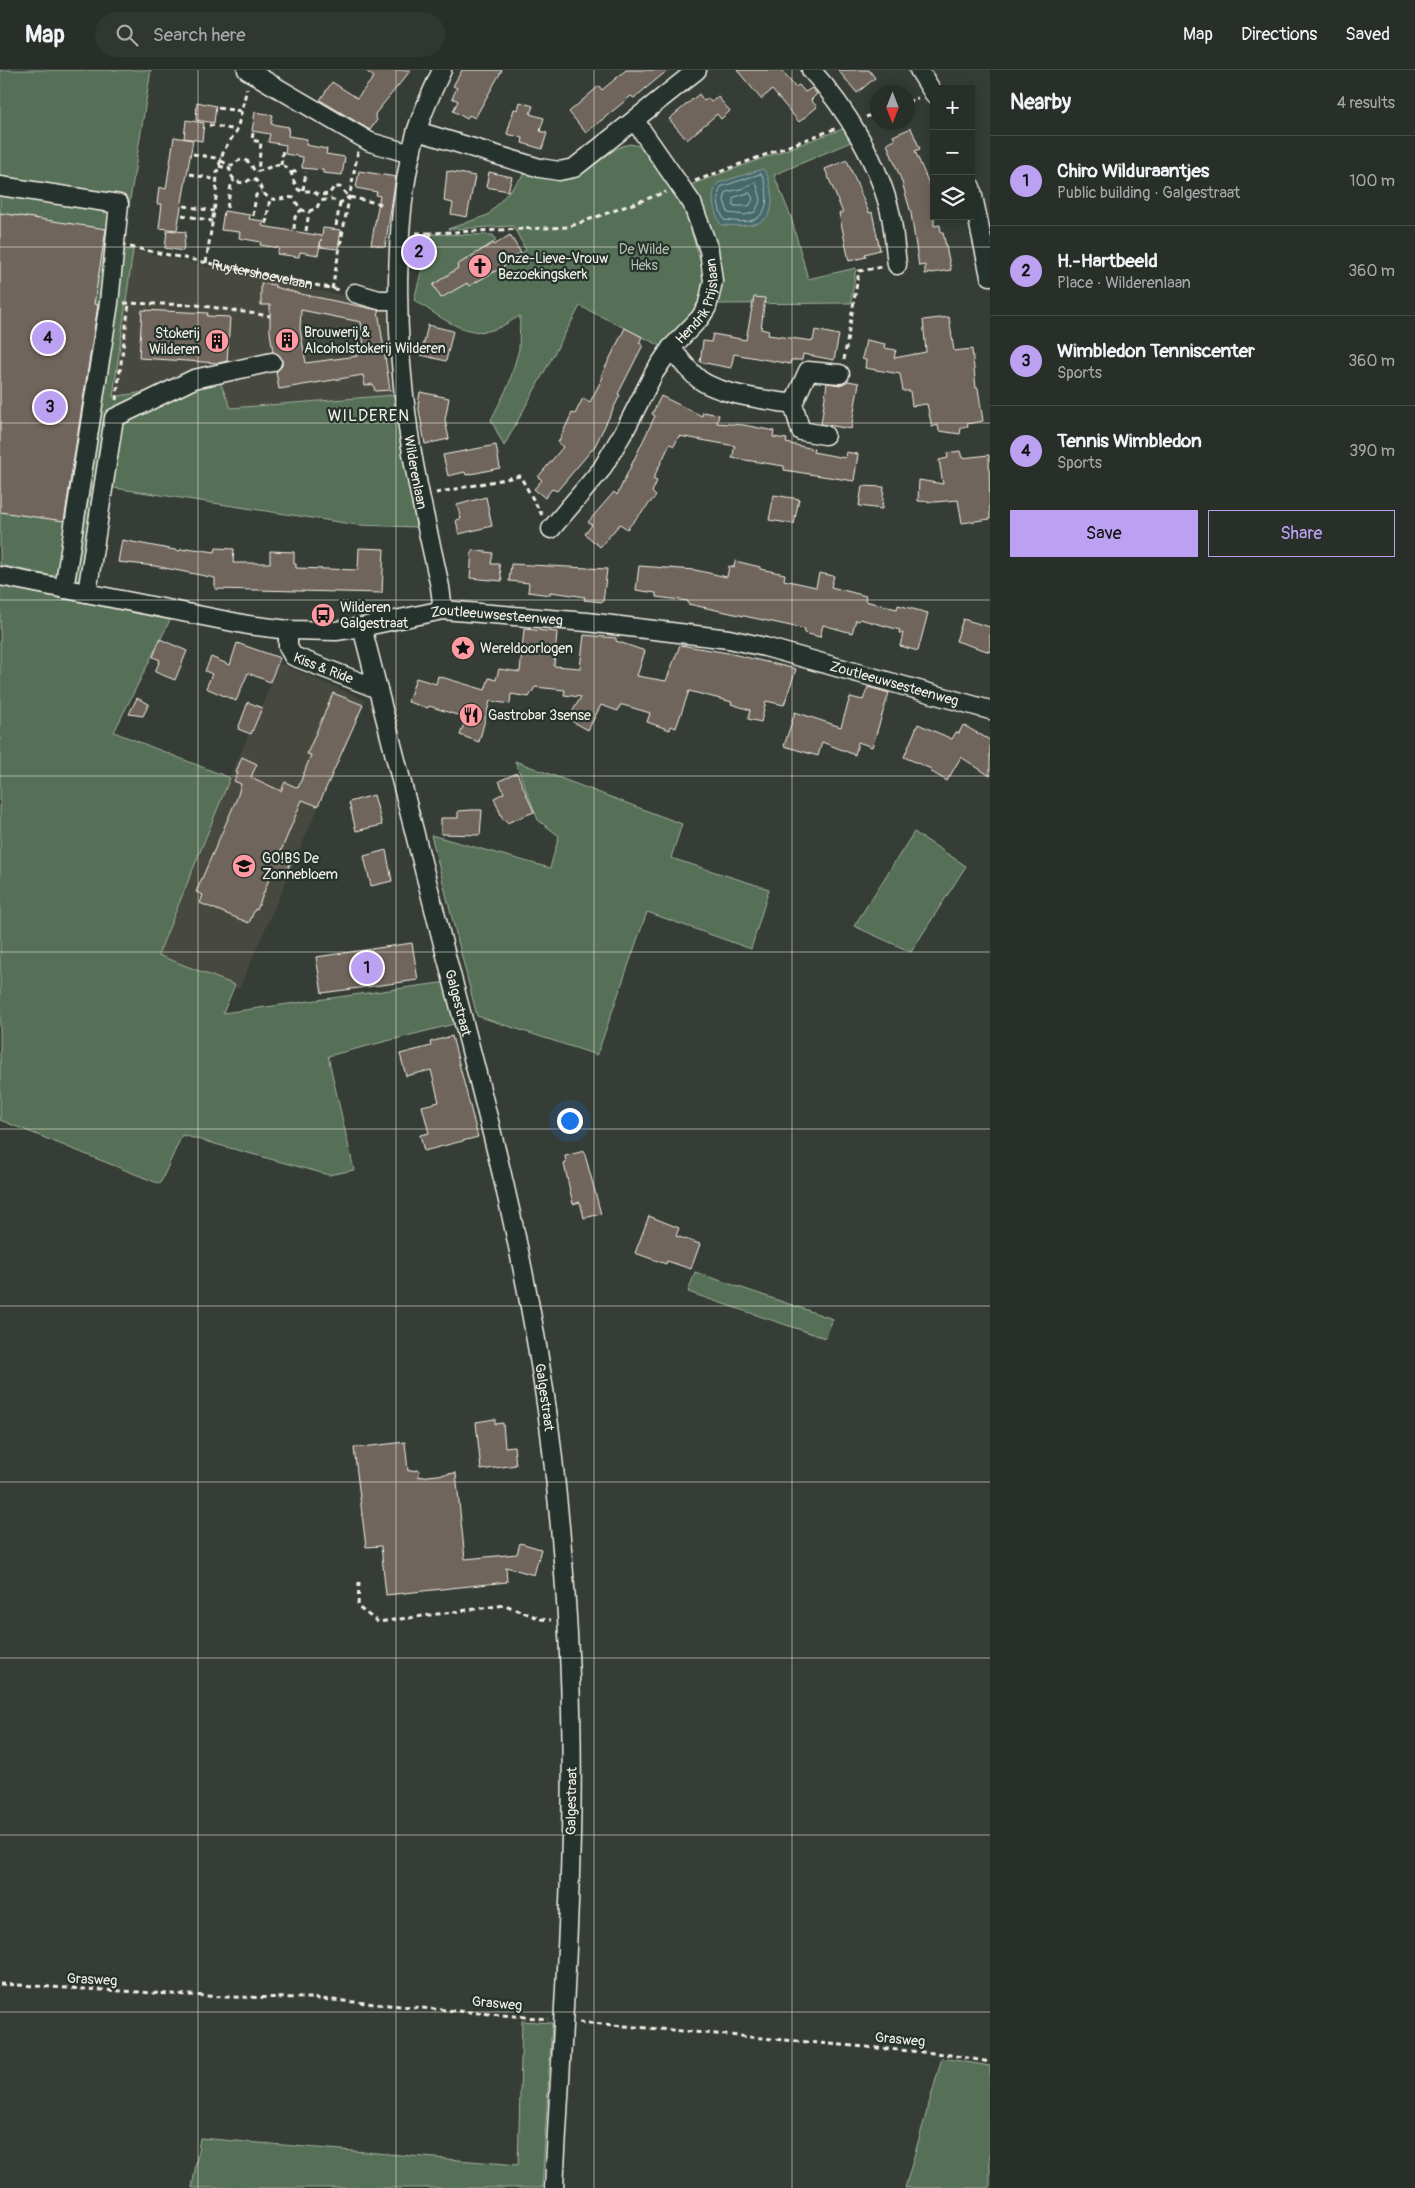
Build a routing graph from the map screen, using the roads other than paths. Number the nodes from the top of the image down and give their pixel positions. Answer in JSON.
{"nodes":[{"id":1,"x":442,"y":70,"type":"edge"},
{"id":2,"x":697,"y":70,"type":"edge"},
{"id":3,"x":811,"y":70,"type":"edge"},
{"id":4,"x":919,"y":70,"type":"edge"},
{"id":5,"x":250,"y":71,"type":"edge"},
{"id":6,"x":930,"y":88,"type":"edge"},
{"id":7,"x":635,"y":121,"type":"junction"},
{"id":8,"x":417,"y":131,"type":"junction"},
{"id":9,"x":411,"y":154,"type":"junction"},
{"id":10,"x":0,"y":186,"type":"edge"},
{"id":11,"x":975,"y":206,"type":"edge"},
{"id":12,"x":897,"y":265,"type":"road end"},
{"id":13,"x":990,"y":276,"type":"edge"},
{"id":14,"x":355,"y":294,"type":"road end"},
{"id":15,"x":398,"y":300,"type":"junction"},
{"id":16,"x":671,"y":348,"type":"junction"},
{"id":17,"x":272,"y":362,"type":"dead end"},
{"id":18,"x":840,"y":374,"type":"road end"},
{"id":19,"x":793,"y":404,"type":"junction"},
{"id":20,"x":825,"y":435,"type":"dead end"},
{"id":21,"x":551,"y":529,"type":"road end"},
{"id":22,"x":0,"y":576,"type":"edge"},
{"id":23,"x":64,"y":589,"type":"junction"},
{"id":24,"x":87,"y":593,"type":"junction"},
{"id":25,"x":442,"y":610,"type":"junction"},
{"id":26,"x":362,"y":628,"type":"junction"},
{"id":27,"x":288,"y":630,"type":"junction"},
{"id":28,"x":378,"y":689,"type":"junction"},
{"id":29,"x":990,"y":710,"type":"edge"},
{"id":30,"x":554,"y":2188,"type":"edge"}],
"edges":[{"from":1,"to":8,"type":"street","name":"Wilderenlaan"},
{"from":2,"to":7,"type":"street"},
{"from":3,"to":12,"type":"street"},
{"from":4,"to":6,"type":"street"},
{"from":5,"to":9,"type":"street"},
{"from":7,"to":8,"type":"street"},
{"from":7,"to":16,"type":"street","name":"Hendrik Prijslaan"},
{"from":8,"to":9,"type":"street","name":"Wilderenlaan"},
{"from":9,"to":15,"type":"street","name":"Wilderenlaan"},
{"from":10,"to":23,"type":"street"},
{"from":11,"to":13,"type":"street"},
{"from":14,"to":15,"type":"street"},
{"from":15,"to":25,"type":"street","name":"Wilderenlaan"},
{"from":16,"to":19,"type":"street","name":"Hendrik Prijslaan"},
{"from":16,"to":21,"type":"street","name":"Hendrik Prijslaan"},
{"from":17,"to":24,"type":"street"},
{"from":18,"to":19,"type":"street"},
{"from":19,"to":20,"type":"street"},
{"from":22,"to":23,"type":"street","name":"Zoutleeuwsesteenweg"},
{"from":23,"to":24,"type":"street","name":"Zoutleeuwsesteenweg"},
{"from":24,"to":27,"type":"street","name":"Zoutleeuwsesteenweg"},
{"from":25,"to":26,"type":"street","name":"Zoutleeuwsesteenweg"},
{"from":25,"to":29,"type":"street","name":"Zoutleeuwsesteenweg"},
{"from":26,"to":27,"type":"street","name":"Zoutleeuwsesteenweg"},
{"from":26,"to":28,"type":"street","name":"Galgestraat"},
{"from":27,"to":28,"type":"street","name":"Kiss & Ride"},
{"from":28,"to":30,"type":"street","name":"Galgestraat"}]}
